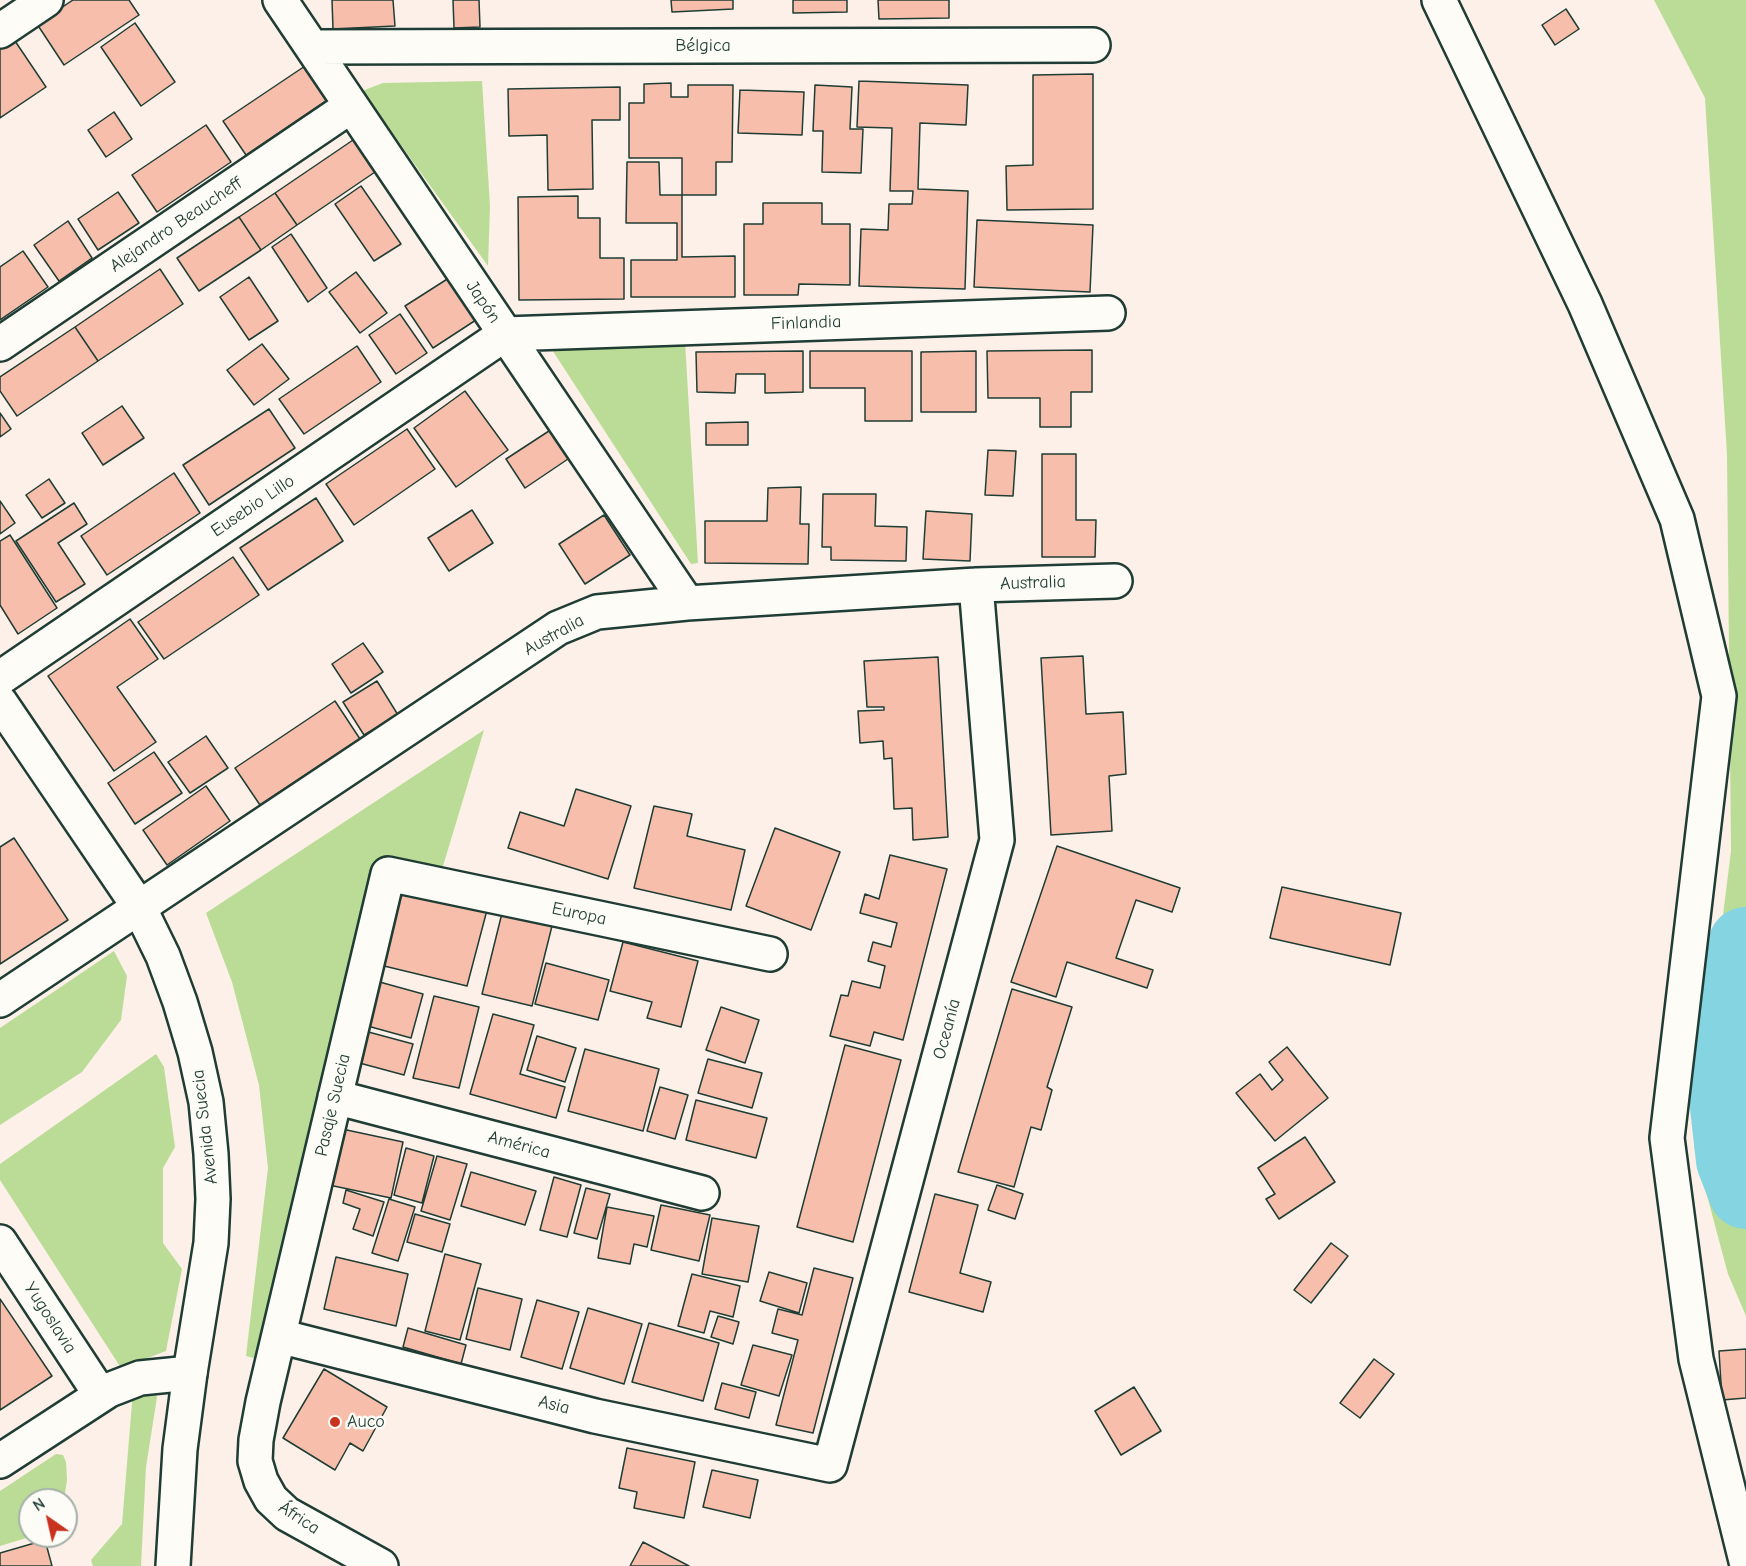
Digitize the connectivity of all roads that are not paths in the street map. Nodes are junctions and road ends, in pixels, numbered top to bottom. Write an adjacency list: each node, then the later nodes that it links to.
1 (46, 0): 4 (street)
2 (280, 0): 6 (street, Japón)
3 (1439, 0): 28 (street)
4 (0, 31)
5 (1093, 45): 6 (street, Bélgica)
6 (312, 47): 7 (street, Japón)
7 (351, 106): 9 (street, Japón); 10 (street, Alejandro Beaucheff)
8 (1108, 312): 9 (street, Finlandia)
9 (505, 334): 13 (street, Japón); 14 (street, Eusebio Lillo)
10 (0, 344)
11 (1115, 580): 12 (street, Australia)
12 (975, 585): 13 (street, Australia); 27 (street, Oceanía)
13 (687, 603): 17 (street, Australia)
14 (0, 678)
15 (0, 702): 17 (street, Avenida Suecia)
16 (388, 874): 18 (street, Europa); 20 (street, Pasaje Suecia)
17 (139, 908): 19 (street, Australia); 24 (street, Avenida Suecia)
18 (770, 954)
19 (0, 1000)
20 (335, 1097): 21 (street, América); 23 (street, Pasaje Suecia)
21 (702, 1193)
22 (0, 1242): 25 (street, Yugoslavia)
23 (279, 1336): 27 (street, Asia); 30 (street, África)
24 (190, 1373): 25 (street); 29 (street, Avenida Suecia)
25 (100, 1394): 26 (street)
26 (0, 1461)
27 (830, 1465)
28 (1746, 1561)
29 (173, 1566)
30 (381, 1566)

